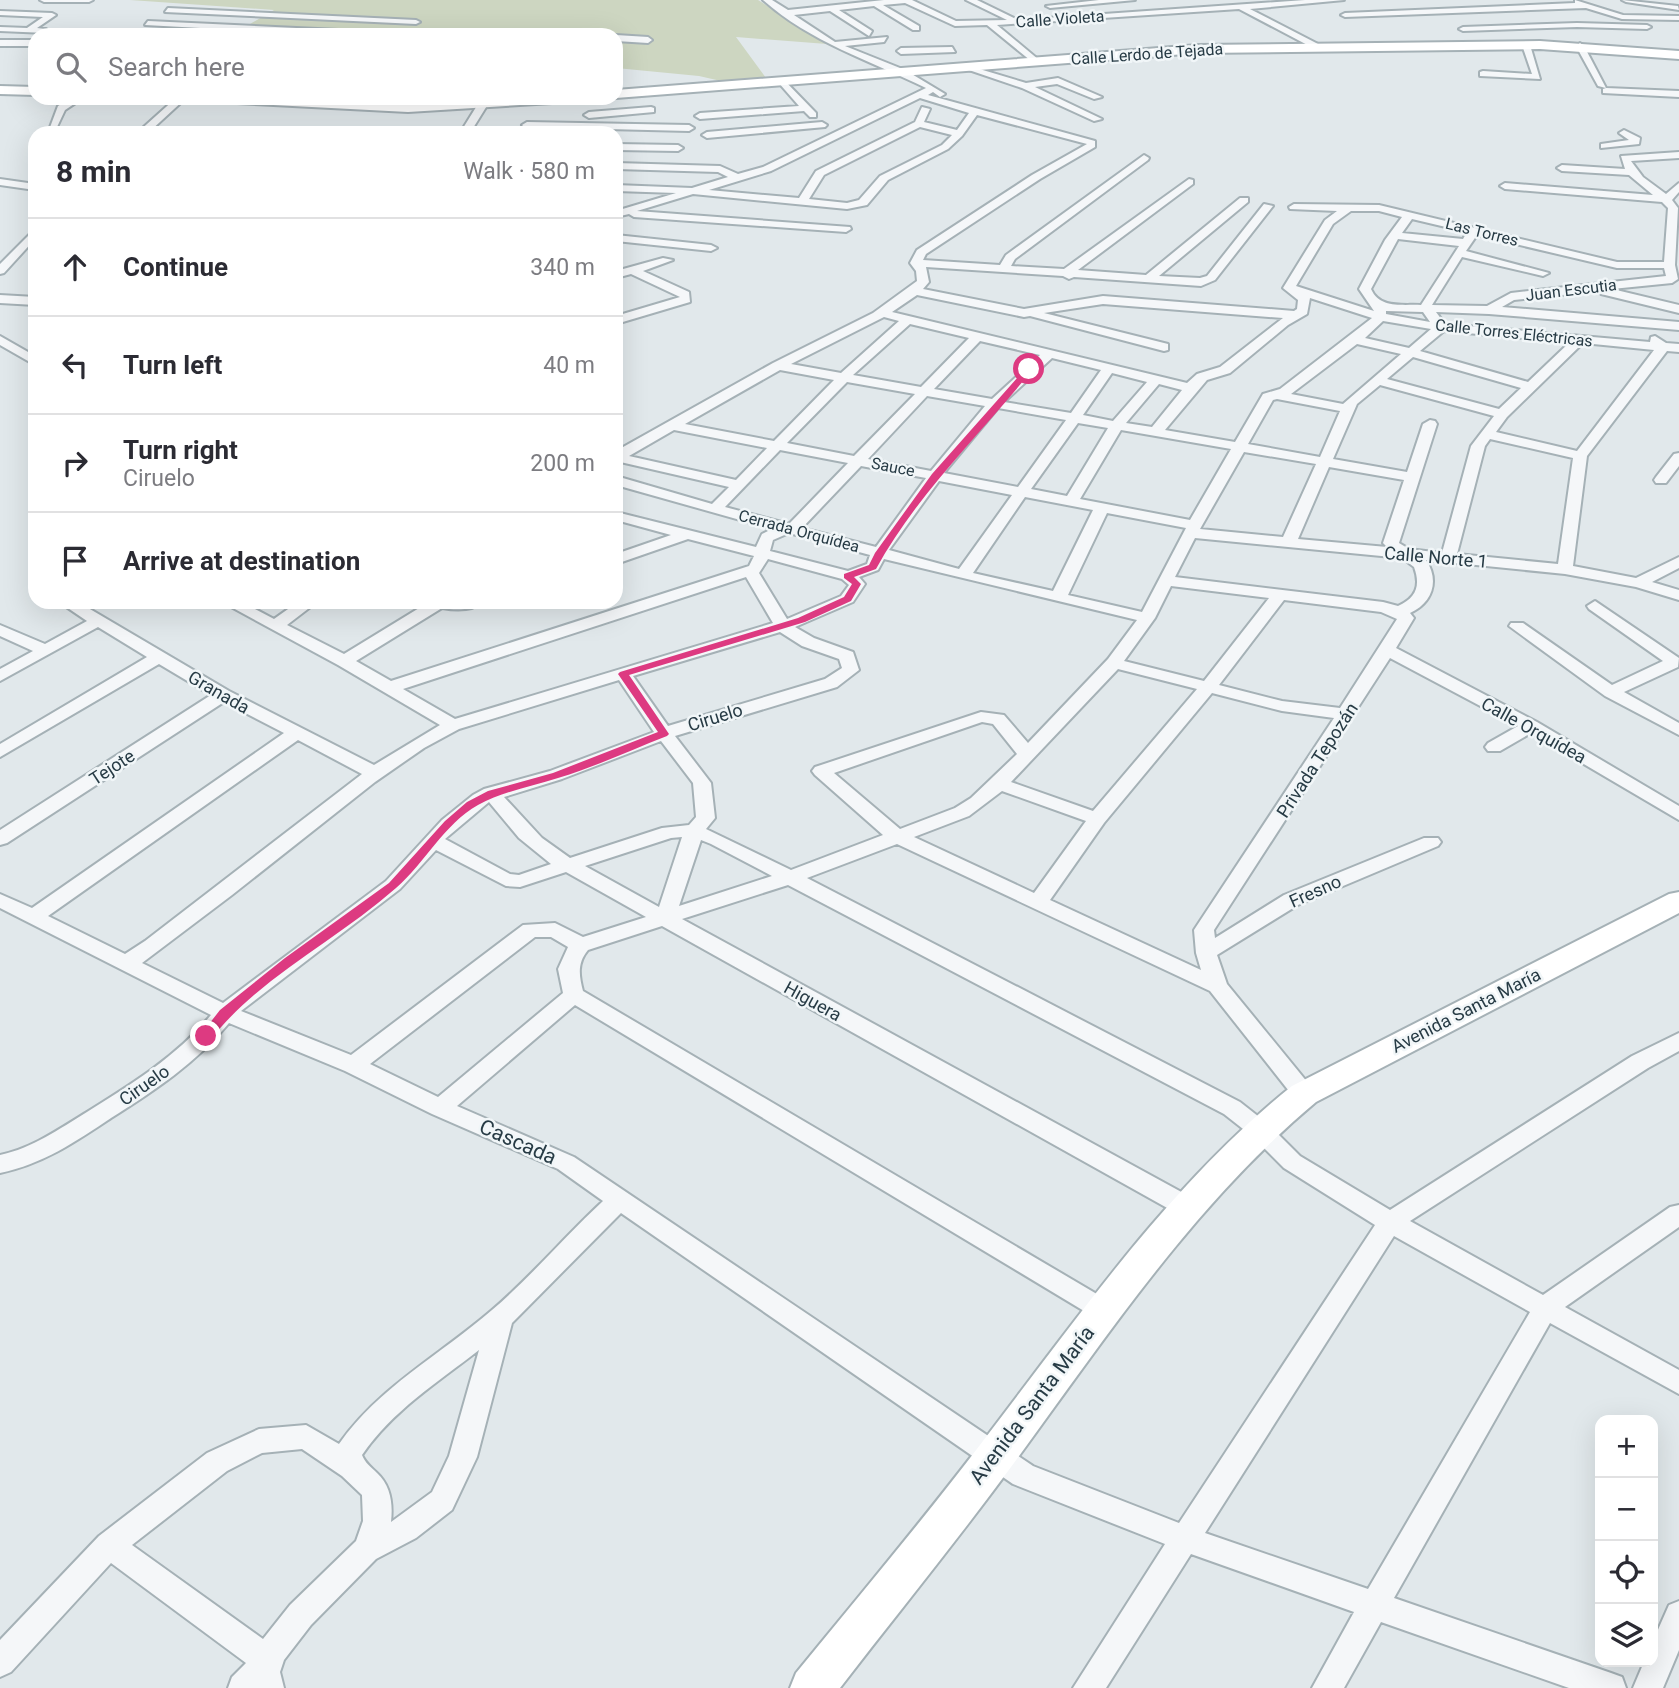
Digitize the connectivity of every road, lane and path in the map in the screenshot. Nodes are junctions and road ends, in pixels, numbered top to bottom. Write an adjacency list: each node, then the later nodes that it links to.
1 (44, 0): 12 (street)
2 (767, 0): 23 (street)
3 (906, 0): 14 (street); 32 (street, Calle Violeta)
4 (970, 0): 30 (street)
5 (1038, 0): 16 (street)
6 (1131, 0): 16 (street)
7 (1176, 0): 21 (street)
8 (1232, 0): 17 (street)
9 (1340, 0): 13 (street, Calle Violeta)
10 (1572, 0): 15 (street)
11 (1626, 0): 19 (street)
12 (89, 1)
13 (1315, 1): 17 (street, Calle Violeta)
14 (876, 4): 18 (street); 36 (street)
15 (1589, 5): 25 (street); 26 (street)
16 (1050, 6): 28 (street)
17 (1241, 7): 21 (street, Calle Violeta); 49 (street)
18 (831, 8): 23 (street); 40 (street)
19 (1679, 9)
20 (169, 10): 24 (street)
21 (1199, 10): 28 (street, Calle Violeta)
22 (0, 13): 34 (street)
23 (786, 13): 47 (street)
24 (268, 14): 29 (street); 35 (street)
25 (1345, 15)
26 (1637, 18): 27 (street); 33 (street)
27 (1679, 18)
28 (1071, 19): 30 (street, Calle Violeta)
29 (416, 22)
30 (1018, 22): 32 (street, Calle Violeta)
31 (148, 23): 35 (street)
32 (989, 23): 54 (street)
33 (1511, 27): 39 (street); 48 (street)
34 (32, 28)
35 (244, 28)
36 (916, 28)
37 (0, 29): 38 (street)
38 (28, 29)
39 (1463, 29)
40 (869, 33)
41 (935, 37): 51 (street)
42 (623, 38): 44 (street)
43 (884, 39): 47 (street)
44 (648, 40)
45 (0, 43): 46 (street)
46 (28, 43)
47 (834, 44): 56 (street)
48 (1533, 45): 49 (main road, Calle Lerdo de Tejada); 50 (main road, Calle Lerdo de Tejada); 57 (street)
49 (1315, 46): 54 (main road, Calle Lerdo de Tejada)
50 (1580, 46): 53 (main road, Calle Lerdo de Tejada); 64 (street)
51 (952, 50): 52 (street); 55 (street)
52 (901, 51)
53 (1679, 55)
54 (1036, 62): 55 (main road, Calle Lerdo de Tejada)
55 (972, 67): 56 (main road, Calle Lerdo de Tejada); 59 (street)
56 (902, 72): 58 (main road, Calle Lerdo de Tejada); 60 (street)
57 (1483, 74)
58 (783, 82): 63 (main road, Calle Lerdo de Tejada); 73 (street)
59 (1025, 86): 66 (street); 80 (street)
60 (935, 88): 65 (street); 67 (street)
61 (0, 90): 62 (main road)
62 (28, 91)
63 (623, 93)
64 (1679, 94)
65 (919, 96): 67 (street); 78 (street)
66 (1097, 97)
67 (940, 101): 74 (street); 77 (street)
68 (66, 105): 84 (street)
69 (173, 105): 85 (street)
70 (351, 105): 71 (main road)
71 (440, 105)
72 (480, 105): 86 (street)
73 (806, 108): 79 (street); 83 (street)
74 (925, 109): 78 (street); 81 (street)
75 (652, 110): 76 (street)
76 (592, 111): 88 (street)
77 (975, 111): 92 (street); 128 (street)
78 (876, 115): 94 (street)
79 (700, 116)
80 (1097, 119)
81 (919, 124): 92 (street); 112 (street)
82 (527, 125): 87 (street)
83 (822, 125): 93 (street); 94 (street)
84 (53, 126)
85 (150, 126)
86 (469, 126)
87 (537, 126)
88 (581, 126)
89 (689, 128): 90 (street)
90 (623, 129)
91 (1623, 133): 99 (street)
92 (959, 134): 112 (street)
93 (707, 135)
94 (832, 136): 103 (street)
95 (623, 147): 96 (street)
96 (678, 148)
97 (1679, 155): 99 (street)
98 (1144, 158): 130 (street)
99 (1625, 158): 102 (street)
100 (623, 166): 103 (street)
101 (1562, 168): 102 (street)
102 (1629, 172): 113 (street)
103 (739, 178): 110 (street)
104 (0, 182): 106 (street)
105 (1189, 182): 134 (street)
106 (28, 186)
107 (1505, 186): 113 (street)
108 (1679, 186): 113 (street)
109 (623, 188): 110 (street)
110 (691, 193): 112 (street); 117 (street)
111 (1244, 200): 136 (street)
112 (802, 202)
113 (1672, 204): 129 (street, Juan Escutia)
114 (1268, 205): 136 (street)
115 (1294, 207): 116 (street, Las Torres)
116 (1349, 207): 119 (street, Las Torres); 138 (street)
117 (623, 212)
118 (623, 214): 120 (street)
119 (1409, 215): 121 (street, Las Torres); 122 (street)
120 (846, 229)
121 (1474, 230): 125 (street); 129 (street, Las Torres)
122 (1393, 237): 125 (street); 148 (street)
123 (623, 238): 126 (street)
124 (28, 240): 132 (street)
125 (1459, 246): 135 (street); 144 (street)
126 (711, 248)
127 (667, 260): 131 (street)
128 (916, 263): 130 (street); 140 (street)
129 (1669, 265): 137 (street, Juan Escutia)
130 (1005, 267): 134 (street)
131 (632, 270): 133 (street); 152 (street)
132 (0, 271)
133 (623, 273)
134 (1067, 273): 136 (street); 142 (street)
135 (1543, 273)
136 (1148, 279)
137 (1676, 280): 139 (street, Juan Escutia)
138 (1289, 288): 145 (street, Calle Torres Eléctricas); 150 (street)
139 (1590, 288): 146 (street); 147 (street, Juan Escutia)
140 (916, 291): 149 (street); 151 (street)
141 (0, 299): 143 (street)
142 (1103, 300): 150 (street, Calle Torres Eléctricas); 151 (street, Calle Torres Eléctricas)
143 (28, 301)
144 (1425, 307): 147 (street, Calle Torres Eléctricas); 148 (street, Calle Torres Eléctricas); 155 (street)
145 (1350, 308): 148 (street, Calle Torres Eléctricas); 150 (street, Calle Torres Eléctricas)
146 (1679, 309)
147 (1489, 310): 154 (street, Calle Torres Eléctricas); 156 (street)
148 (1380, 312): 155 (street, Calle Torres Eléctricas); 159 (street)
149 (881, 313): 153 (street); 170 (street)
150 (1300, 313): 176 (street)
151 (1032, 314): 162 (street)
152 (623, 318)
153 (908, 319): 157 (street); 172 (street)
154 (1678, 326): 163 (street)
155 (1441, 327): 156 (street, Calle Torres Eléctricas); 166 (street)
156 (1509, 334): 160 (street, Calle Torres Eléctricas)
157 (977, 337): 168 (street); 177 (street)
158 (0, 340): 165 (street)
159 (1355, 340): 166 (street); 178 (street)
160 (1579, 340): 163 (street, Calle Torres Eléctricas); 175 (street)
161 (28, 347): 165 (street)
162 (1164, 347)
163 (1663, 347): 164 (street, Calle Torres Eléctricas); 191 (street)
164 (1679, 348)
165 (17, 350): 167 (street); 169 (street)
166 (1411, 352): 173 (street); 175 (street)
167 (0, 355)
168 (1048, 355): 171 (street); 179 (street)
169 (28, 357)
170 (778, 366): 172 (street); 185 (street)
171 (1108, 370): 174 (street); 182 (street)
172 (844, 377): 177 (street); 188 (street)
173 (1377, 380): 180 (street); 181 (street)
174 (1155, 381): 176 (street); 183 (street)
175 (1530, 387): 181 (street)
176 (1190, 388): 186 (street)
177 (922, 390): 179 (street); 194 (street)
178 (1274, 394): 180 (street); 189 (street)
179 (996, 404): 182 (street); 196 (street)
180 (1348, 409): 195 (street)
181 (1502, 414): 187 (street)
182 (1074, 419): 183 (street); 201 (street)
183 (1117, 425): 186 (street); 202 (street)
184 (1430, 425): 197 (street)
185 (674, 426): 188 (street, Sauce); 190 (street)
186 (1155, 433): 189 (street)
187 (1487, 434): 191 (street); 214 (street)
188 (780, 445): 194 (street, Sauce); 200 (street)
189 (1239, 449): 195 (street); 207 (street)
190 (623, 453)
191 (1580, 456): 216 (street)
192 (1679, 457): 198 (street)
193 (623, 459): 200 (street)
194 (857, 460): 196 (street, Sauce); 206 (street)
195 (1324, 463): 197 (street); 209 (street)
196 (935, 475): 201 (street, Sauce); 210 (street)
197 (1412, 477): 211 (street)
198 (1661, 480)
199 (623, 482): 204 (street, Cerrada Orquídea)
200 (740, 485): 204 (street)
201 (1021, 491): 202 (street, Sauce); 218 (street)
202 (1071, 501): 203 (street, Sauce)
203 (1102, 507): 207 (street, Sauce); 224 (street)
204 (715, 509): 206 (street, Cerrada Orquídea)
205 (623, 518): 208 (street)
206 (793, 528): 210 (street, Cerrada Orquídea); 212 (street)
207 (1192, 529): 209 (street, Calle Norte 1); 220 (street)
208 (685, 535): 212 (street); 213 (street)
209 (1288, 544): 211 (street, Calle Norte 1)
210 (879, 553): 218 (street, Cerrada Orquídea); 219 (street)
211 (1404, 554): 214 (street, Calle Norte 1); 230 (street)
212 (761, 555): 217 (street); 219 (street)
213 (623, 557)
214 (1448, 558): 216 (street, Calle Norte 1)
215 (1679, 562): 221 (street)
216 (1565, 569): 221 (street, Calle Norte 1)
217 (750, 571): 234 (street); 245 (street)
218 (963, 575): 224 (street, Cerrada Orquídea)
219 (848, 576): 234 (street)
220 (1168, 581): 222 (street); 231 (street)
221 (1638, 583): 223 (street, Calle Norte 1)
222 (1280, 594): 230 (street); 244 (street)
223 (1679, 595)
224 (1059, 596): 231 (street, Cerrada Orquídea)
225 (1595, 606): 246 (street)
226 (77, 609): 232 (street, Granada)
227 (244, 609): 233 (street)
228 (299, 609): 233 (street)
229 (427, 609): 240 (street)
230 (1400, 612): 238 (street, Privada Tepozán)
231 (1147, 618): 241 (street)
232 (96, 622): 237 (street); 239 (street, Granada)
233 (276, 625): 240 (street)
234 (782, 626): 242 (street); 253 (street, Ciruelo)
235 (1517, 626): 246 (street)
236 (0, 630): 237 (street)
237 (45, 650): 243 (street)
238 (1387, 650): 248 (street, Privada Tepozán); 250 (street, Calle Orquídea)
239 (158, 657): 247 (street, Granada); 255 (street)
240 (344, 661): 245 (street)
241 (1114, 663): 244 (street); 256 (street)
242 (623, 674): 249 (street); 253 (street)
243 (0, 676)
244 (1209, 686): 248 (street); 261 (street)
245 (391, 687): 249 (street)
246 (1611, 692): 251 (street)
247 (223, 695): 252 (street, Granada); 264 (street, Tejote)
248 (1348, 714): 275 (street, Privada Tepozán)
249 (453, 725): 257 (street)
250 (1531, 726): 254 (street); 260 (street, Calle Orquídea)
251 (1679, 730)
252 (295, 734): 257 (street, Granada); 272 (street)
253 (664, 734): 259 (street, Ciruelo); 262 (street)
254 (1494, 747)
255 (0, 752)
256 (1027, 754): 258 (street); 263 (street)
257 (375, 774): 276 (street)
258 (999, 784): 261 (street); 263 (street)
259 (491, 793): 265 (street, Ciruelo); 267 (street, Higuera)
260 (1679, 814)
261 (1097, 819): 271 (street)
262 (694, 831): 267 (street); 268 (street); 273 (street)
263 (896, 836): 268 (street); 271 (street)
264 (0, 839)
265 (434, 841): 267 (street); 279 (street, Ciruelo)
266 (1430, 842): 275 (street, Fresno)
267 (568, 865): 273 (street, Higuera)
268 (791, 877): 273 (street); 284 (street)
269 (0, 900): 272 (street, Cascada)
270 (1679, 901): 282 (main road, Avenida Santa María)
271 (1037, 903): 277 (street)
272 (33, 917): 276 (street, Cascada)
273 (665, 919): 274 (street); 287 (street, Higuera)
274 (581, 945): 278 (street); 281 (street)
275 (1206, 953): 277 (street, Privada Tepozán)
276 (127, 964): 279 (street, Cascada)
277 (1217, 986): 282 (street, Privada Tepozán)
278 (574, 995): 283 (street); 291 (street)
279 (225, 1013): 281 (street, Cascada); 285 (street, Ciruelo)
280 (1679, 1041): 289 (street)
281 (353, 1065): 283 (street, Cascada)
282 (1304, 1094): 284 (main road, Avenida Santa María)
283 (440, 1108): 286 (street, Cascada)
284 (1260, 1130): 287 (main road, Avenida Santa María); 289 (street)
285 (0, 1164)
286 (621, 1198): 292 (street); 294 (street, Cascada)
287 (1187, 1207): 291 (main road, Avenida Santa María)
288 (1679, 1214): 290 (street)
289 (1390, 1222): 290 (street); 296 (street)
290 (1546, 1307): 293 (street); 299 (street)
291 (1103, 1310): 294 (main road, Avenida Santa María)
292 (501, 1318): 295 (street); 298 (street)
293 (1679, 1383)
294 (996, 1456): 296 (street, Cascada); 303 (main road, Avenida Santa María)
295 (352, 1467): 297 (street); 298 (street)
296 (1185, 1539): 299 (street, Cascada); 305 (street)
297 (109, 1545): 301 (street); 302 (street)
298 (366, 1550): 302 (street)
299 (1375, 1605): 306 (street); 307 (street, Cascada)
300 (1679, 1615): 308 (street)
301 (0, 1662)
302 (269, 1674): 304 (street)
303 (829, 1683)
304 (243, 1688)
305 (1088, 1688)
306 (1327, 1688)
307 (1611, 1688)
308 (1648, 1688)

